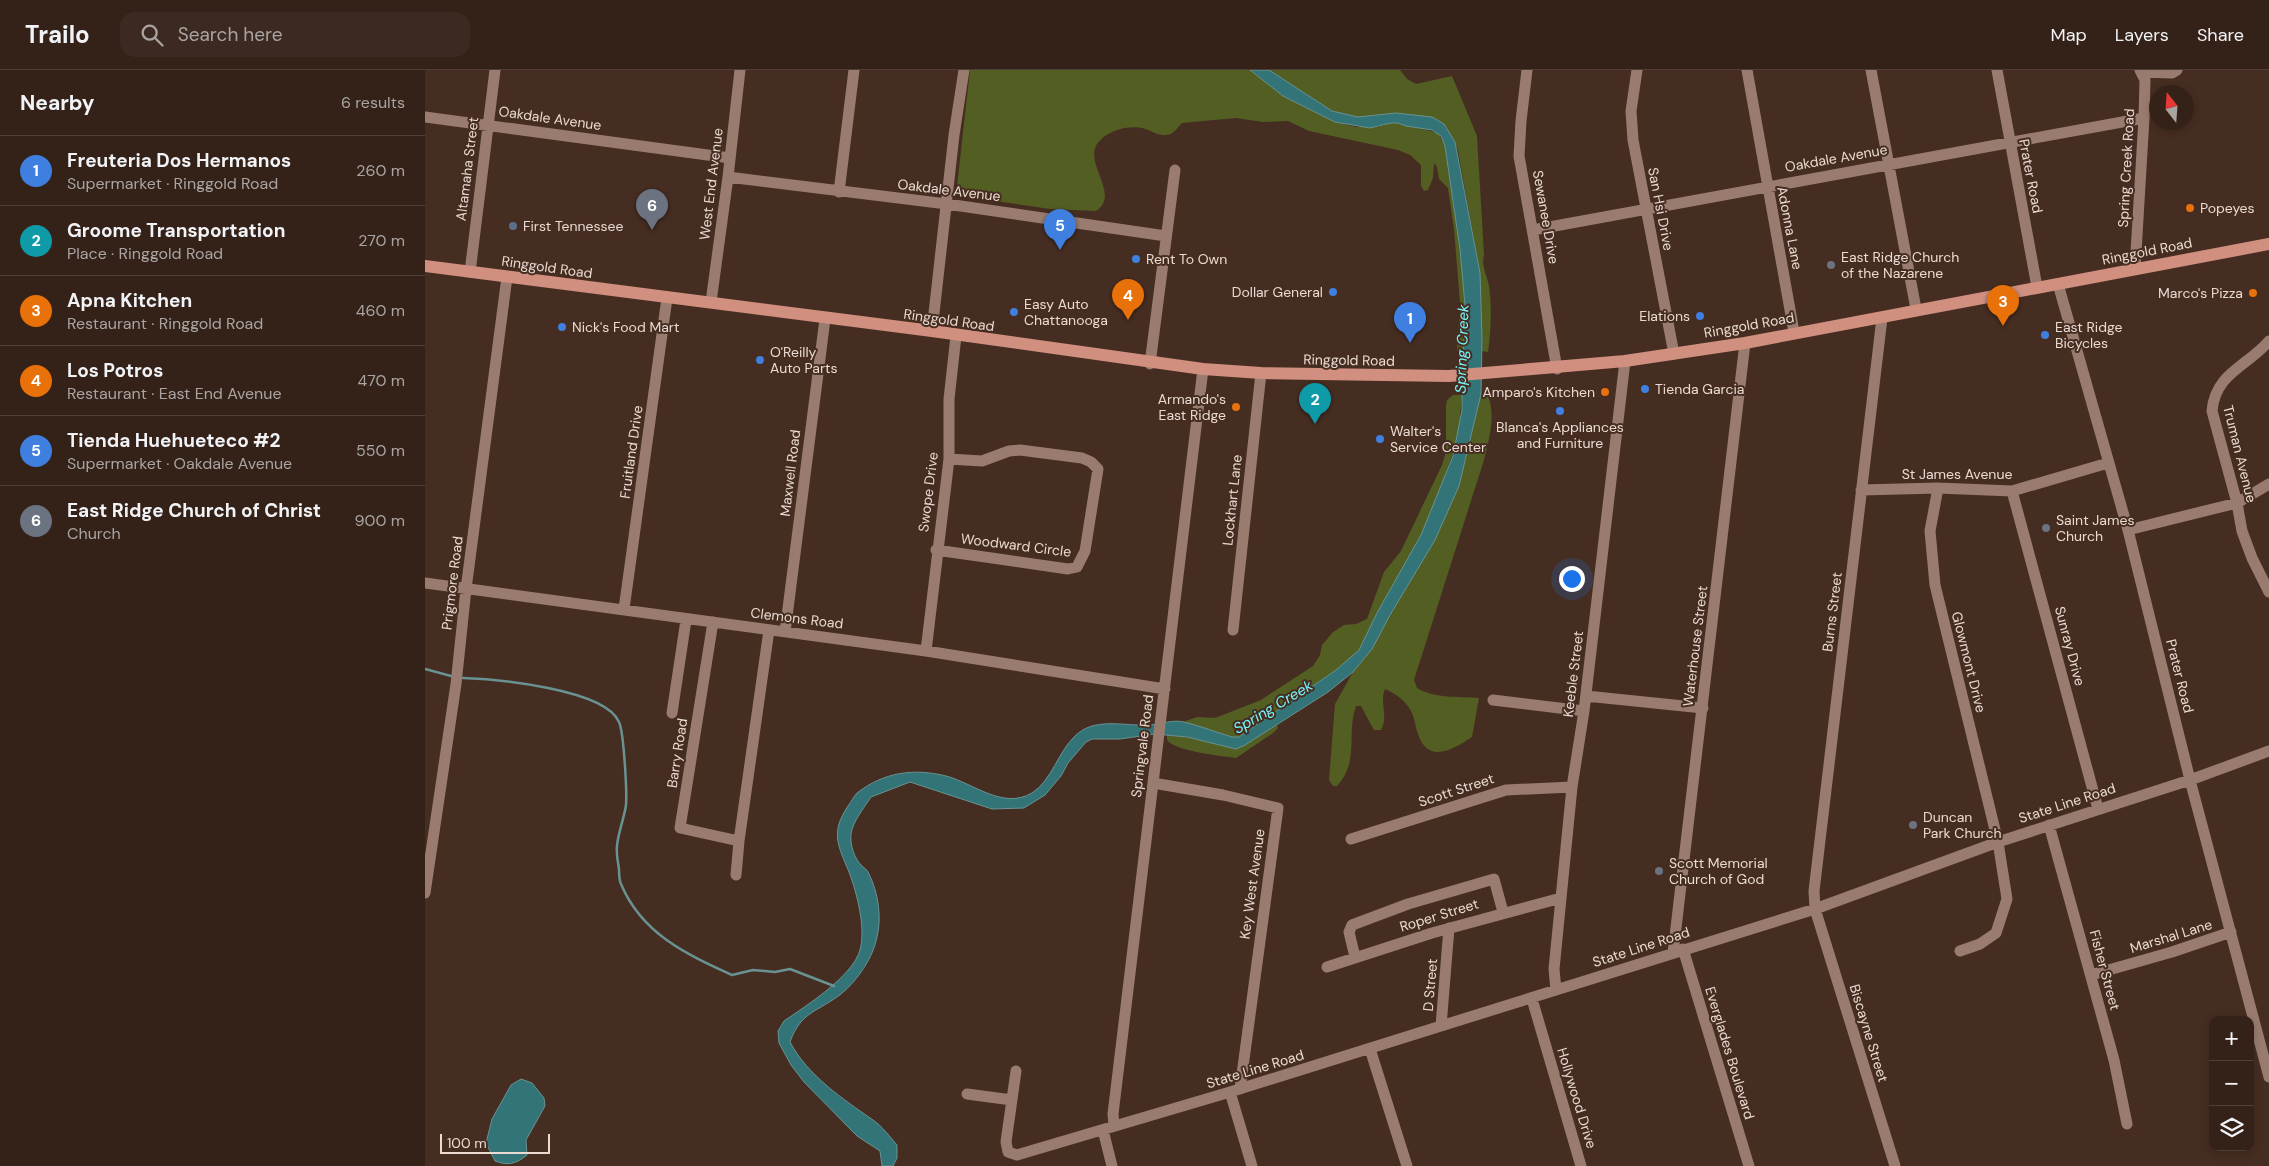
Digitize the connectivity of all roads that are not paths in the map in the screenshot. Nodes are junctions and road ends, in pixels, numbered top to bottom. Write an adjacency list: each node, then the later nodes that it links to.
1 (495, 70): 14 (street, Altamaha Street)
2 (739, 70): 16 (street, West End Avenue)
3 (853, 70): 21 (street)
4 (964, 70): 22 (street)
5 (1527, 70): 24 (street, Sewanee Drive)
6 (1637, 70): 23 (street, San Hsi Drive)
7 (1747, 70): 20 (street, Adonna Lane)
8 (1871, 70): 17 (street)
9 (1997, 70): 15 (street, Prater Road)
10 (2177, 70): 11 (street)
11 (2141, 71): 13 (street, Spring Creek Road)
12 (425, 117): 14 (street, Oakdale Avenue)
13 (2144, 118): 15 (street, Oakdale Avenue); 28 (street, Spring Creek Road)
14 (488, 125): 16 (street, Oakdale Avenue); 29 (street, Altamaha Street)
15 (2009, 141): 17 (street, Oakdale Avenue); 32 (street, Prater Road)
16 (730, 158): 19 (street, West End Avenue)
17 (1889, 164): 20 (street, Oakdale Avenue); 35 (street)
18 (1175, 170): 25 (street)
19 (728, 177): 21 (street, Oakdale Avenue); 34 (street, West End Avenue)
20 (1767, 186): 23 (street, Oakdale Avenue); 39 (street, Adonna Lane)
21 (839, 192): 22 (street, Oakdale Avenue)
22 (947, 204): 25 (street, Oakdale Avenue); 38 (street)
23 (1645, 208): 24 (street, Oakdale Avenue); 43 (street, San Hsi Drive)
24 (1533, 230): 46 (street, Sewanee Drive)
25 (1166, 236): 45 (street)
26 (2269, 244): 28 (main road, Ringgold Road)
27 (425, 266): 29 (main road, Ringgold Road)
28 (2135, 269): 31 (main road, Ringgold Road)
29 (469, 272): 30 (main road, Ringgold Road)
30 (507, 277): 33 (main road, Ringgold Road); 59 (street, Prigmore Road)
31 (2058, 284): 32 (main road, Ringgold Road); 50 (street, Prater Road)
32 (2037, 286): 35 (main road, Ringgold Road)
33 (667, 298): 34 (main road, Ringgold Road); 61 (street, Fruitland Drive)
34 (711, 302): 37 (main road, Ringgold Road)
35 (1916, 310): 36 (main road, Ringgold Road)
36 (1882, 318): 39 (main road, Ringgold Road); 53 (street, Burns Street)
37 (825, 319): 38 (main road, Ringgold Road); 66 (street, Maxwell Road)
38 (931, 331): 40 (main road, Ringgold Road)
39 (1794, 332): 42 (main road, Ringgold Road)
40 (956, 336): 45 (main road, Ringgold Road); 49 (street, Swope Drive)
41 (2269, 341): 55 (street, Truman Avenue)
42 (1745, 343): 43 (main road, Ringgold Road); 71 (street, Waterhouse Street)
43 (1674, 354): 44 (main road, Ringgold Road)
44 (1625, 361): 46 (main road, Ringgold Road); 69 (street, Keeble Street)
45 (1150, 364): 47 (main road, Ringgold Road)
46 (1557, 368): 48 (main road, Ringgold Road)
47 (1203, 370): 48 (main road, Ringgold Road); 68 (street, Springvale Road)
48 (1261, 373): 65 (street, Lockhart Lane)
49 (949, 459): 57 (street, Swope Drive); 57 (street, Woodward Circle)
50 (2108, 463): 54 (street, St James Avenue); 56 (street, Prater Road)
51 (2269, 484): 55 (street)
52 (1938, 488): 53 (street, St James Avenue); 54 (street, St James Avenue); 82 (street, Glowmont Drive)
53 (1861, 490): 86 (street, Burns Street)
54 (2013, 491): 78 (street, Sunray Drive)
55 (2237, 503): 56 (street); 60 (street, Truman Avenue)
56 (2128, 530): 75 (street, Prater Road)
57 (936, 550): 67 (street, Swope Drive)
58 (425, 583): 59 (street, Clemons Road)
59 (466, 589): 61 (street, Clemons Road); 84 (street, Prigmore Road)
60 (2269, 592)
61 (625, 609): 62 (street, Clemons Road)
62 (686, 620): 63 (street, Clemons Road); 73 (street)
63 (713, 622): 64 (street, Clemons Road); 81 (street, Barry Road)
64 (769, 630): 66 (street, Clemons Road); 81 (street)
65 (1233, 630)
66 (785, 632): 67 (street, Clemons Road)
67 (926, 651): 68 (street, Clemons Road)
68 (1165, 689): 76 (street, Springvale Road)
69 (1586, 696): 71 (street); 72 (street, Keeble Street)
70 (1493, 700): 72 (street)
71 (1703, 708): 92 (street, Waterhouse Street)
72 (1584, 711): 77 (street, Keeble Street)
73 (672, 713)
74 (2269, 751): 75 (street, State Line Road)
75 (2190, 780): 78 (street, State Line Road); 89 (street, Prater Road)
76 (1153, 783): 103 (street, Key West Avenue); 107 (street, Springvale Road)
77 (1572, 786): 80 (street, Scott Street); 85 (street, Keeble Street)
78 (2098, 809): 79 (street, State Line Road)
79 (2049, 825): 82 (street, State Line Road); 96 (street, Fisher Street)
80 (1351, 839)
81 (739, 841): 83 (street)
82 (1998, 842): 86 (street, State Line Road); 93 (street, Glowmont Drive)
83 (736, 875)
84 (425, 893)
85 (1561, 898): 87 (street, Roper Street); 97 (street, Keeble Street)
86 (1815, 909): 92 (street, State Line Road); 114 (street, Biscayne Street)
87 (1503, 912): 88 (street, Roper Street); 94 (street)
88 (1449, 928): 90 (street, Roper Street); 91 (street, D Street)
89 (2231, 932): 96 (street, Marshal Lane); 102 (street, Prater Road)
90 (1431, 933): 91 (street, D Street); 94 (street, Roper Street)
91 (1448, 947): 99 (street, D Street)
92 (1678, 951): 97 (street, State Line Road); 113 (street, Everglades Boulevard)
93 (1960, 951)
94 (1355, 958): 95 (street, Roper Street)
95 (1327, 967)
96 (2091, 975): 106 (street, Fisher Street)
97 (1556, 990): 98 (street, State Line Road)
98 (1531, 999): 99 (street, State Line Road); 112 (street, Hollywood Drive)
99 (1441, 1026): 100 (street, State Line Road)
100 (1370, 1049): 103 (street, State Line Road); 111 (street)
101 (1016, 1071): 105 (street)
102 (2269, 1077)
103 (1235, 1091): 107 (street, State Line Road); 110 (street, Key West Avenue)
104 (967, 1094): 105 (street)
105 (1012, 1100): 108 (street, State Line Road)
106 (2127, 1124)
107 (1115, 1126): 108 (street, State Line Road)
108 (1103, 1130): 109 (street)
109 (1111, 1165)
110 (1252, 1166)
111 (1407, 1166)
112 (1581, 1166)
113 (1749, 1166)
114 (1895, 1166)

